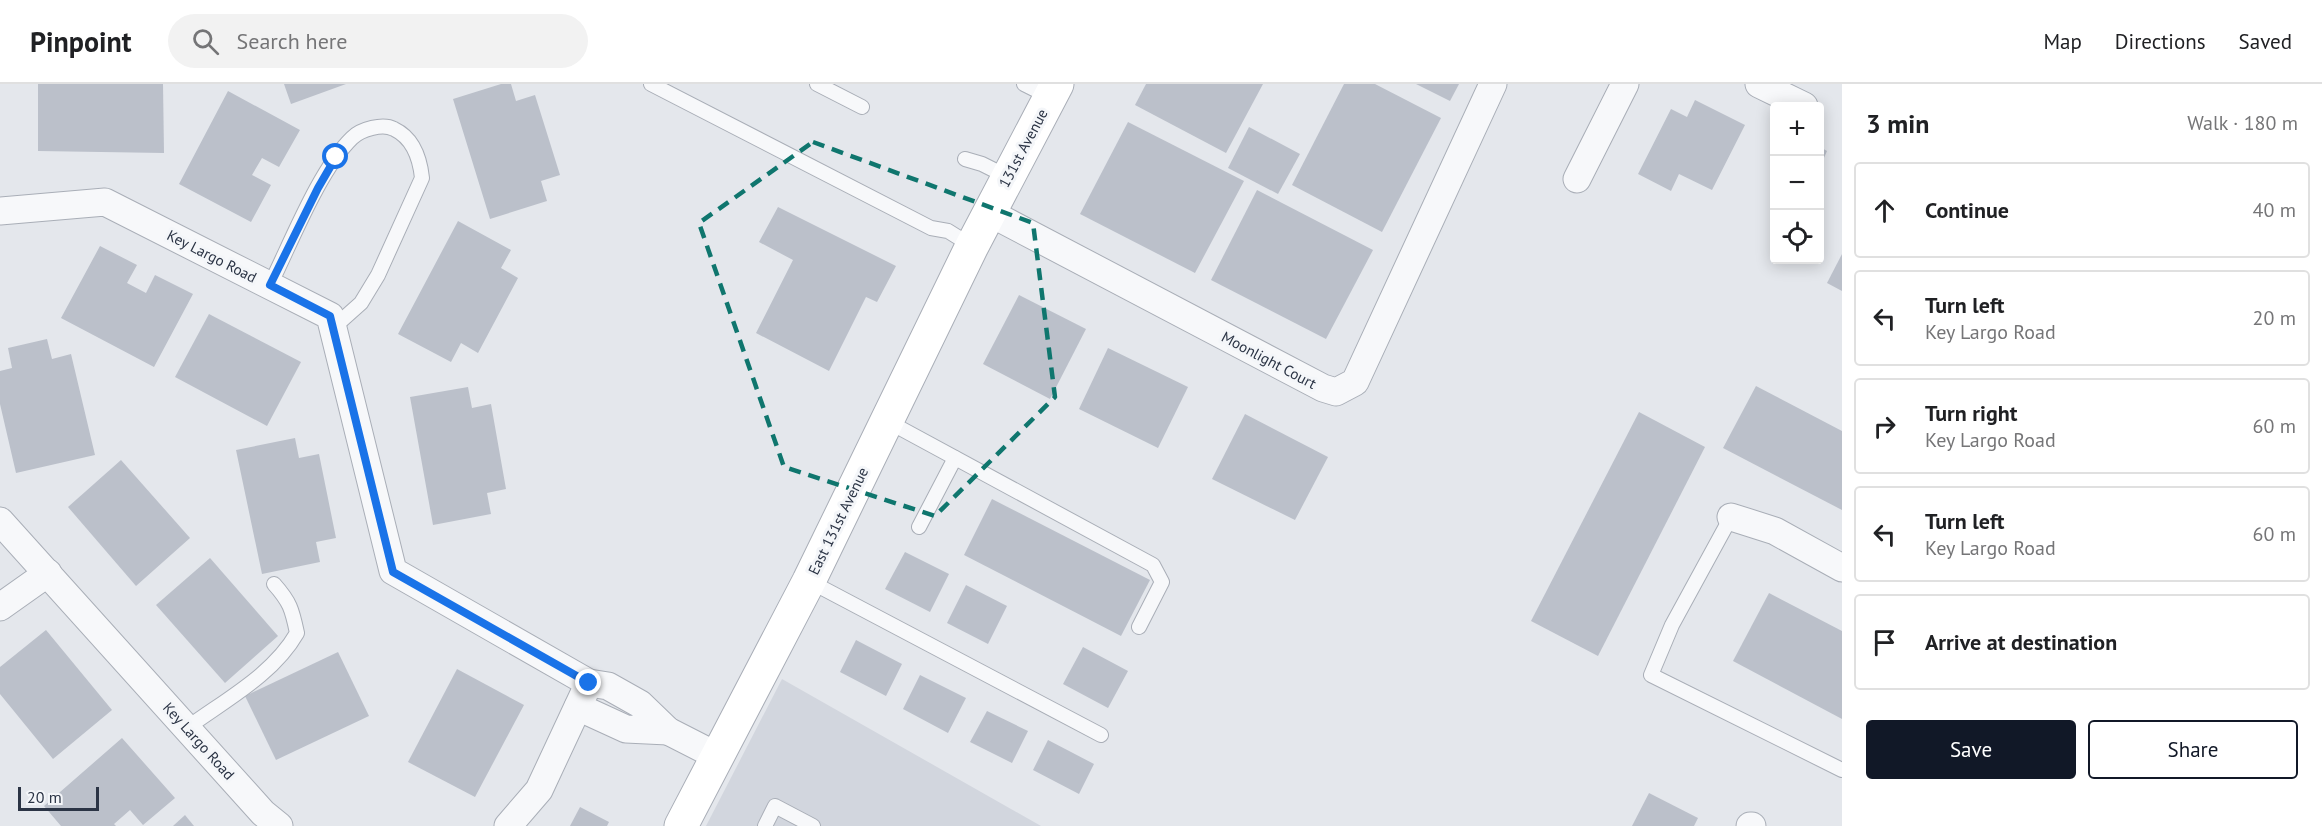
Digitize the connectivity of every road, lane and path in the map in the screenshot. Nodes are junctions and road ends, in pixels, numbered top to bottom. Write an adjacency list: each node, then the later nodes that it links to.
1 (651, 84): 14 (lane)
2 (818, 84): 8 (lane)
3 (1493, 84): 13 (street, Moonlight Court)
4 (1625, 84): 11 (street)
5 (1759, 84): 7 (street)
6 (1044, 88): 10 (street, 131st Avenue)
7 (1794, 102)
8 (862, 107)
9 (965, 159): 10 (lane)
10 (1008, 177): 13 (street, 131st Avenue)
11 (1577, 179)
12 (0, 211): 15 (street, Key Largo Road)
13 (990, 213): 14 (street, East 131st Avenue)
14 (972, 246): 17 (street, East 131st Avenue)
15 (270, 285): 16 (street, Key Largo Road); 16 (lane)
16 (333, 328): 28 (street, Key Largo Road)
17 (887, 421): 18 (lane); 24 (street, East 131st Avenue)
18 (955, 458): 21 (lane); 27 (lane)
19 (1731, 517): 22 (street); 32 (lane)
20 (0, 521): 23 (street, Key Largo Road)
21 (919, 527)
22 (1842, 568)
23 (48, 573): 26 (street); 29 (street, Key Largo Road)
24 (809, 581): 30 (lane); 31 (street, East 131st Avenue)
25 (274, 584): 29 (lane)
26 (0, 607)
27 (1138, 627)
28 (583, 695): 31 (street, Key Largo Road); 34 (street)
29 (186, 728): 33 (street, Key Largo Road)
30 (1101, 735)
31 (717, 756): 35 (street, East 131st Avenue)
32 (1842, 770)
33 (279, 826)
34 (508, 826)
35 (681, 826)
36 (765, 826): 37 (lane)
37 (813, 826)

